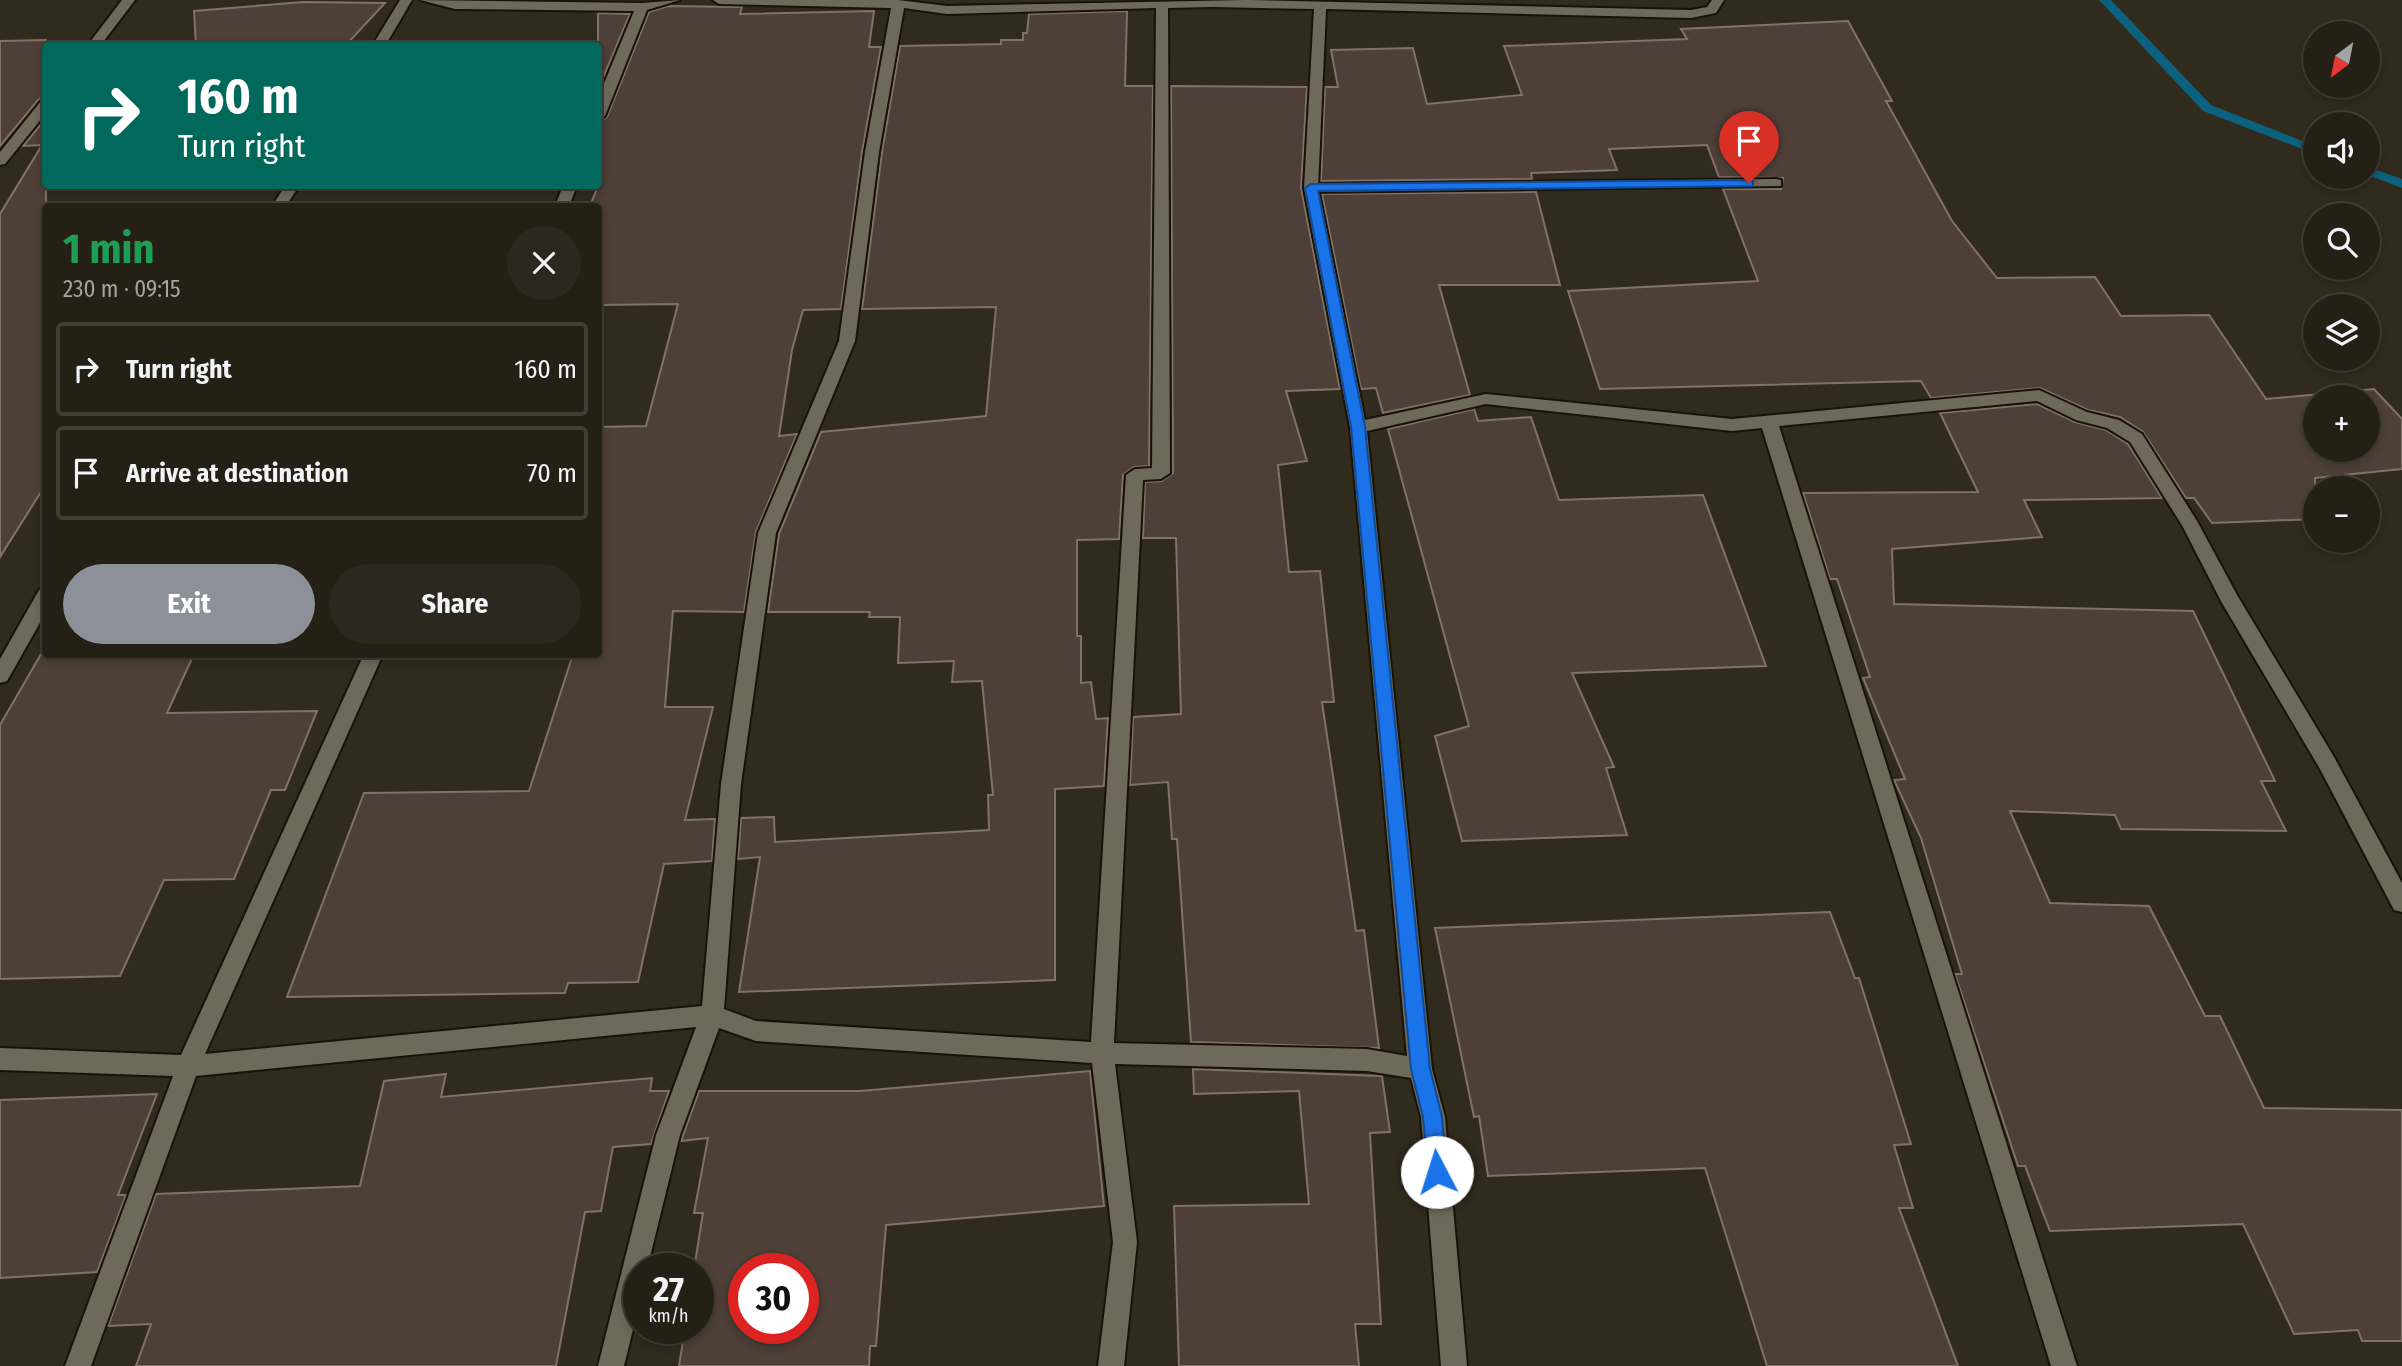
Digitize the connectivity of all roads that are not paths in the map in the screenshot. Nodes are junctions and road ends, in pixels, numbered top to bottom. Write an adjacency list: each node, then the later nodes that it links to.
1 (129, 0): 15 (street)
2 (406, 0): 16 (street)
3 (426, 0): 8 (street)
4 (674, 0): 13 (street)
5 (719, 0): 9 (street)
6 (1718, 0): 11 (street)
7 (1212, 1): 12 (street); 14 (street)
8 (456, 3): 13 (street)
9 (898, 4): 10 (street); 28 (street)
10 (946, 5): 12 (street)
11 (1463, 5): 14 (street)
12 (1162, 6): 29 (street)
13 (642, 7): 17 (street)
14 (1320, 8): 21 (street)
15 (96, 42)
16 (380, 42)
17 (602, 106)
18 (42, 109): 19 (street)
19 (0, 161)
20 (1776, 183): 21 (street)
21 (1311, 188): 23 (street)
22 (1769, 422): 23 (street); 27 (street); 37 (street)
23 (1358, 427): 32 (street)
24 (42, 602): 26 (street)
25 (372, 658): 31 (street)
26 (0, 676)
27 (2402, 902)
28 (712, 1015): 29 (street); 31 (street); 34 (street)
29 (1102, 1053): 32 (street); 35 (street)
30 (0, 1059): 31 (street)
31 (188, 1066): 33 (street)
32 (1420, 1069): 36 (street)
33 (78, 1366)
34 (611, 1366)
35 (1111, 1366)
36 (1454, 1366)
37 (2064, 1366)

